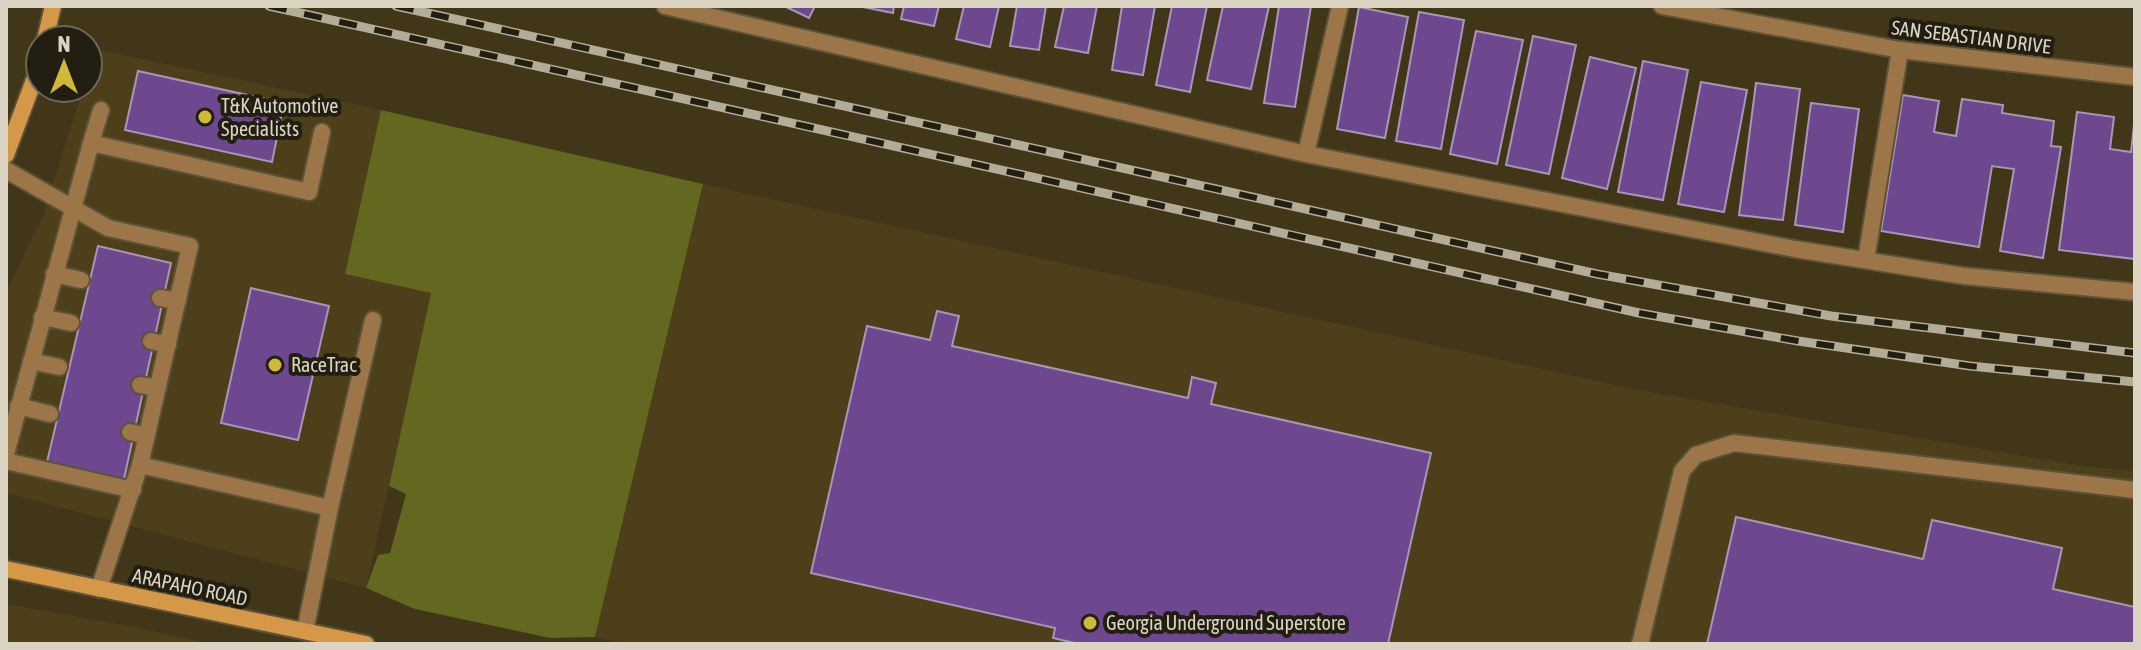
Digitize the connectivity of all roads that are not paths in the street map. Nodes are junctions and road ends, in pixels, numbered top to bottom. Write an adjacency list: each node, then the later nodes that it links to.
1 (665, 6): 10 (street)
2 (1340, 6): 10 (street)
3 (1662, 6): 4 (street, SAN SEBASTIAN DRIVE)
4 (1900, 50): 5 (street, SAN SEBASTIAN DRIVE); 14 (street)
5 (2135, 77)
6 (25, 104): 11 (main road)
7 (101, 110): 9 (street)
8 (322, 132): 9 (street)
9 (91, 143): 13 (street)
10 (1306, 154): 14 (street)
11 (6, 155)
12 (6, 170): 13 (street)
13 (72, 209): 15 (street); 19 (street)
14 (1866, 260): 17 (street)
15 (54, 274): 16 (street); 20 (street)
16 (81, 280)
17 (2135, 292)
18 (160, 298): 19 (street)
19 (178, 301): 26 (street)
20 (42, 317): 22 (street); 23 (street)
21 (373, 320): 36 (street)
22 (71, 323)
23 (31, 361): 24 (street); 27 (street)
24 (59, 367)
25 (140, 385): 26 (street)
26 (158, 388): 30 (street)
27 (18, 406): 28 (street); 31 (street)
28 (50, 414)
29 (130, 432): 30 (street)
30 (147, 436): 33 (street)
31 (6, 454)
32 (6, 461): 34 (street)
33 (140, 465): 34 (street); 36 (street)
34 (133, 490): 38 (street)
35 (2135, 490): 41 (street)
36 (330, 508): 39 (street)
37 (6, 569): 38 (main road, ARAPAHO ROAD)
38 (99, 589): 39 (main road, ARAPAHO ROAD)
39 (305, 631): 40 (main road, ARAPAHO ROAD)
40 (366, 644)
41 (1640, 644)

